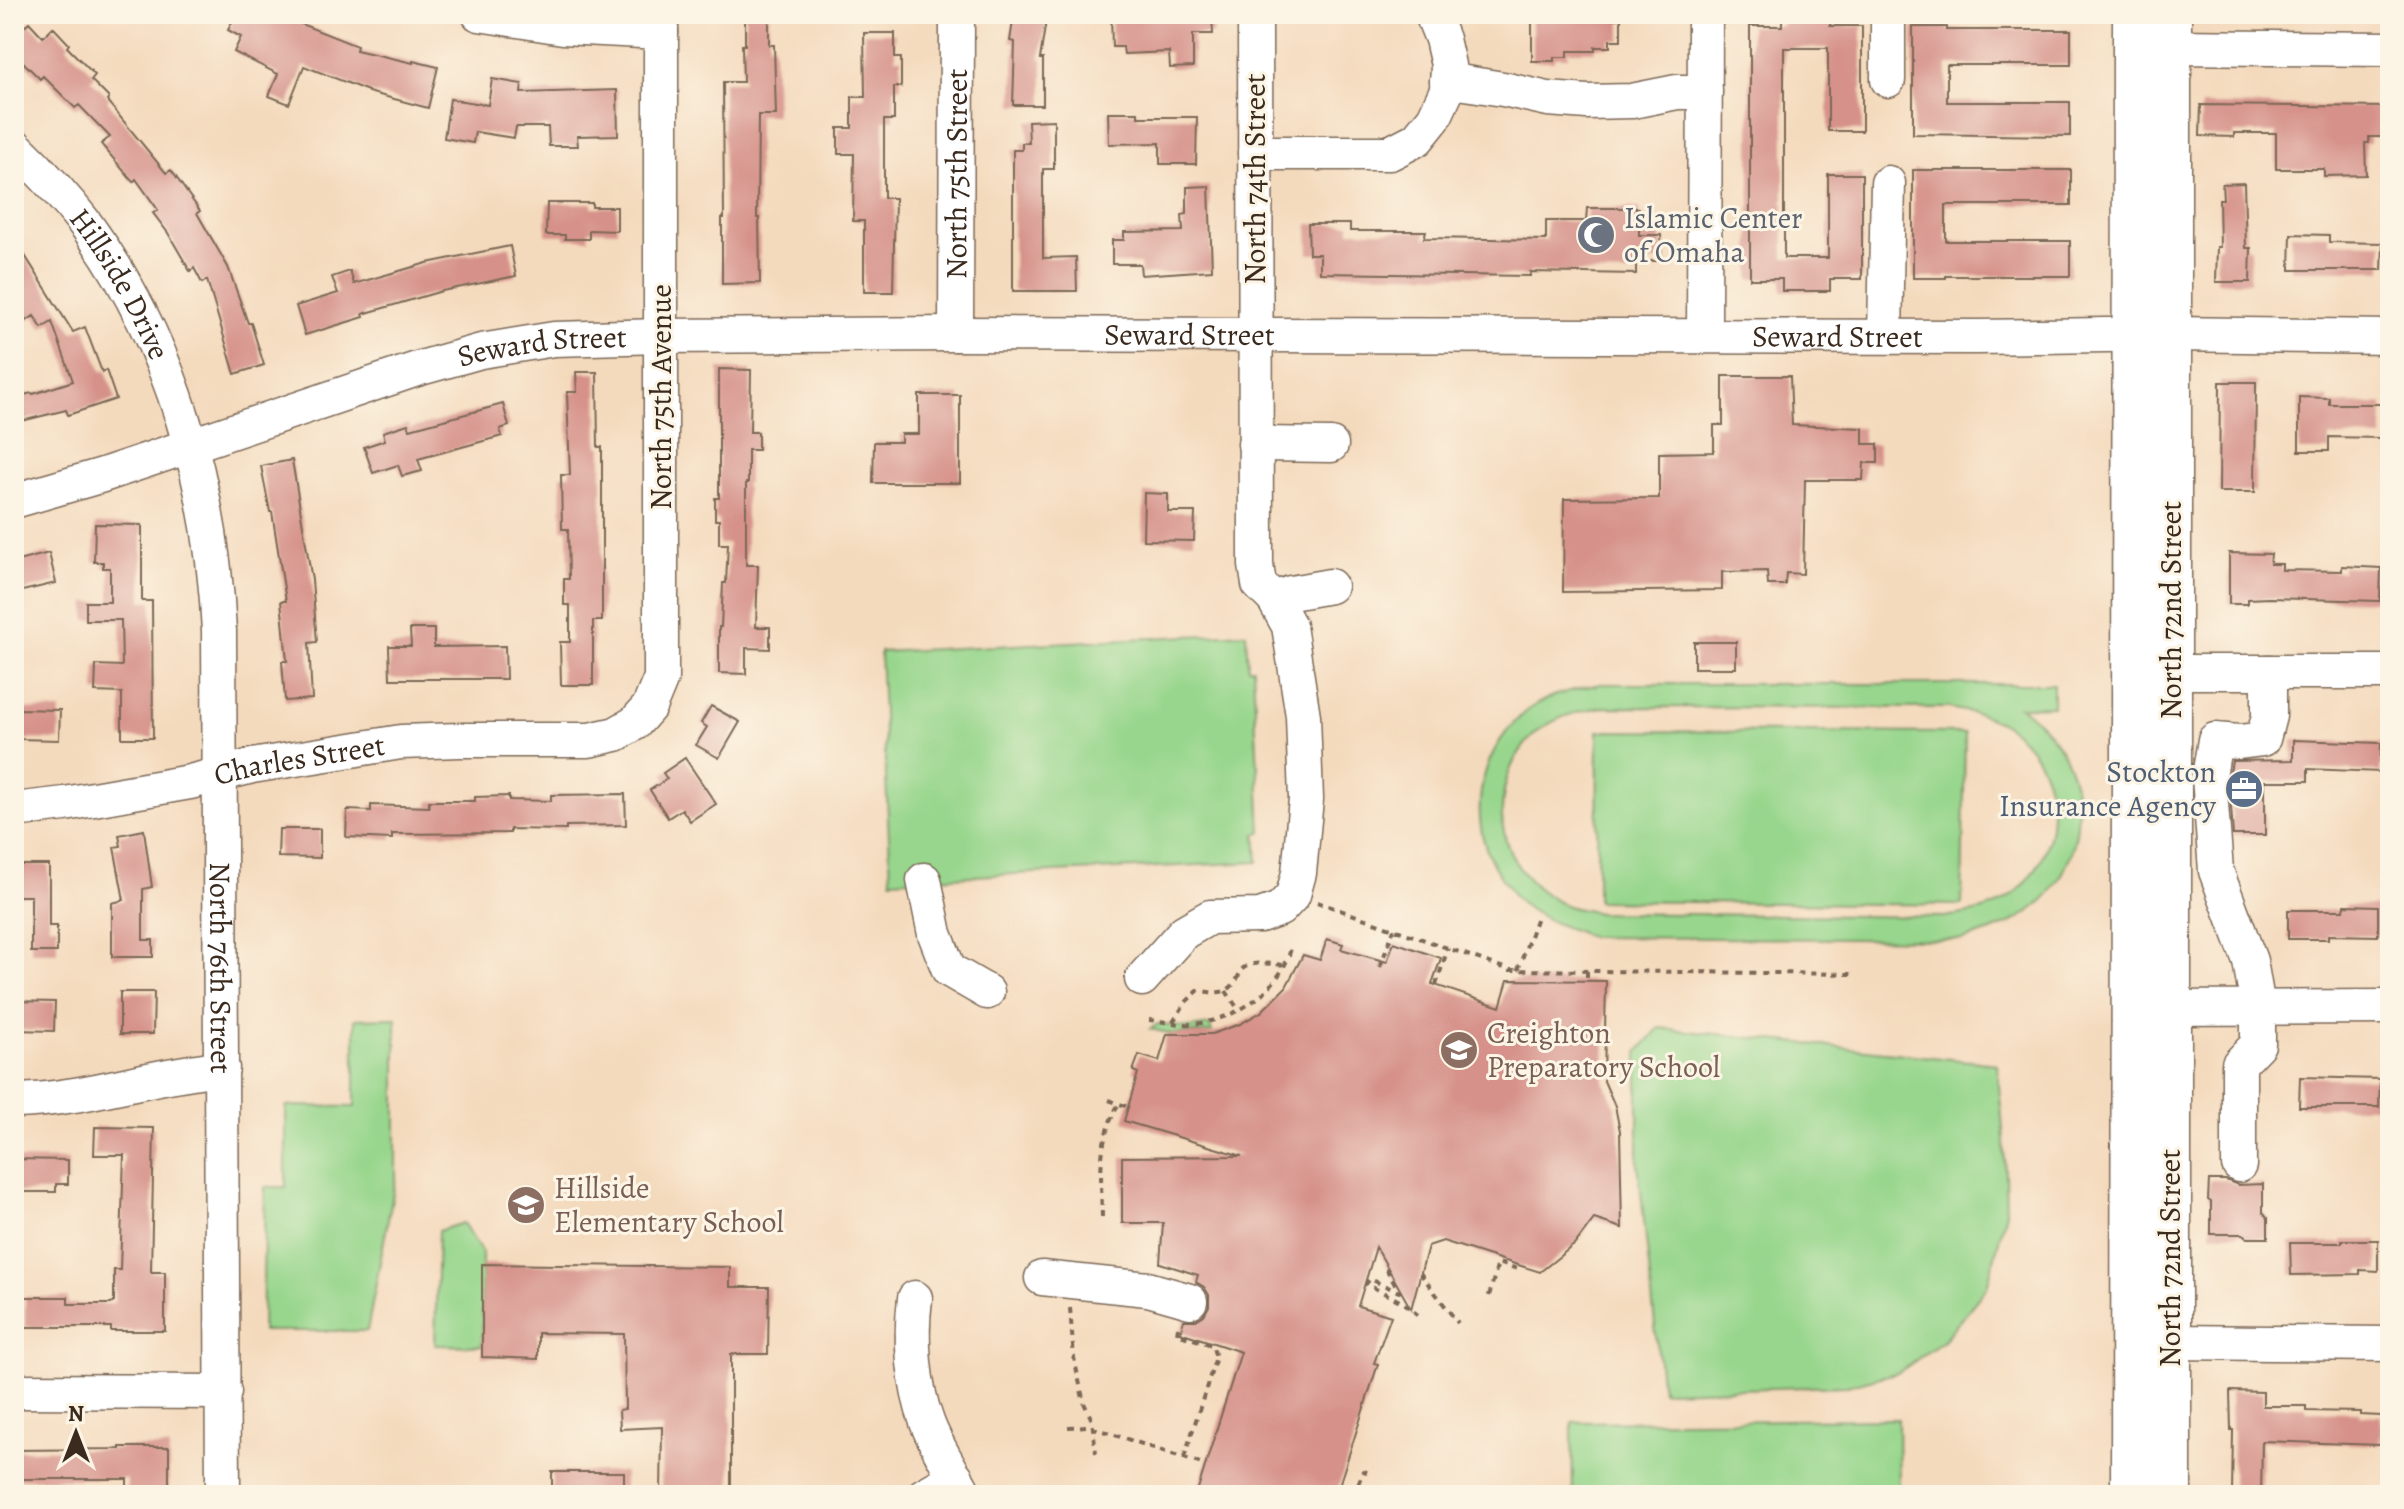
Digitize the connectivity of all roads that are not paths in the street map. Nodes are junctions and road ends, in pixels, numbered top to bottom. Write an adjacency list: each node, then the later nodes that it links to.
1 (479, 14): 8 (street)
2 (957, 14): 17 (street, North 75th Street)
3 (1255, 14): 15 (street, North 74th Street)
4 (1432, 14): 11 (street)
5 (1705, 14): 13 (street)
6 (1888, 14): 12 (street)
7 (2134, 14): 19 (main road, North 72nd Street)
8 (661, 23): 20 (street, North 75th Avenue)
9 (2170, 31): 10 (street); 19 (main road, North 72nd Street)
10 (2390, 49)
11 (1447, 80): 13 (street); 15 (street)
12 (1888, 80)
13 (1705, 92): 21 (street)
14 (14, 145): 25 (street, Hillside Drive)
15 (1255, 153): 18 (street, North 74th Street)
16 (1888, 183): 22 (street)
17 (956, 334): 18 (street, Seward Street); 20 (street, Seward Street)
18 (1255, 335): 21 (street, Seward Street); 24 (street, North 74th Street)
19 (2152, 335): 22 (street, Seward Street); 23 (street, Seward Street); 30 (main road, North 72nd Street); 41 (main road, North 72nd Street)
20 (661, 336): 25 (street, Seward Street); 33 (street, North 75th Avenue)
21 (1704, 336): 22 (street, Seward Street)
22 (1885, 336)
23 (2390, 337)
24 (1255, 444): 26 (street); 29 (street, North 74th Street)
25 (191, 445): 27 (street, Seward Street); 34 (street, North 76th Street)
26 (1331, 445)
27 (14, 501)
28 (1330, 586): 29 (street)
29 (1266, 592): 37 (street, North 74th Street)
30 (2171, 672): 31 (street); 41 (main road, North 72nd Street)
31 (2269, 672): 32 (street); 39 (street)
32 (2390, 672)
33 (589, 740): 34 (street, Charles Street)
34 (220, 774): 35 (street, Charles Street); 42 (street, North 76th Street)
35 (14, 810)
36 (924, 880): 38 (street)
37 (1142, 979)
38 (987, 992)
39 (2258, 1007): 40 (street); 41 (street); 44 (street)
40 (2390, 1007)
41 (2151, 1008): 48 (main road, North 72nd Street); 55 (main road, North 72nd Street)
42 (222, 1068): 43 (street); 51 (street, North 76th Street)
43 (14, 1101)
44 (2239, 1165)
45 (1042, 1278): 47 (street)
46 (915, 1298): 52 (street)
47 (1185, 1300)
48 (2170, 1342): 49 (street); 56 (main road, North 72nd Street)
49 (2390, 1344)
50 (14, 1391): 51 (street)
51 (224, 1392): 53 (street, North 76th Street)
52 (960, 1486): 54 (street)
53 (223, 1495)
54 (924, 1495)
55 (2132, 1495)
56 (2170, 1495)

